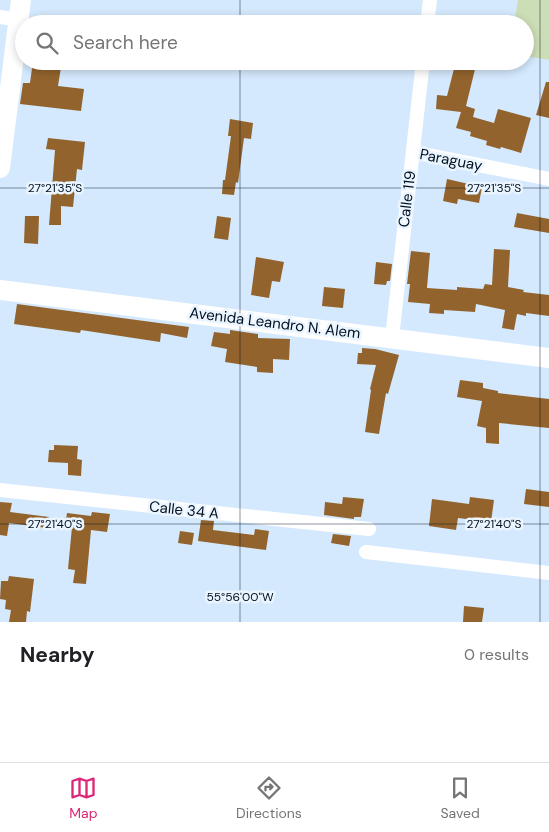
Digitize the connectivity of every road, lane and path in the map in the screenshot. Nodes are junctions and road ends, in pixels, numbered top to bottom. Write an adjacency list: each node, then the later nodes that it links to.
1 (21, 0): 4 (main road)
2 (430, 0): 3 (street)
3 (428, 15)
4 (9, 19): 7 (main road)
5 (422, 70): 6 (street, Calle 119)
6 (413, 152): 8 (street, Paraguay); 10 (street, Calle 119)
7 (0, 168)
8 (549, 179)
9 (0, 290): 10 (main road, Avenida Leandro N. Alem)
10 (392, 338): 11 (main road, Avenida Leandro N. Alem)
11 (549, 358)
12 (0, 490): 13 (street, Calle 34 A)
13 (369, 529)
14 (366, 552): 15 (street)
15 (549, 573)

